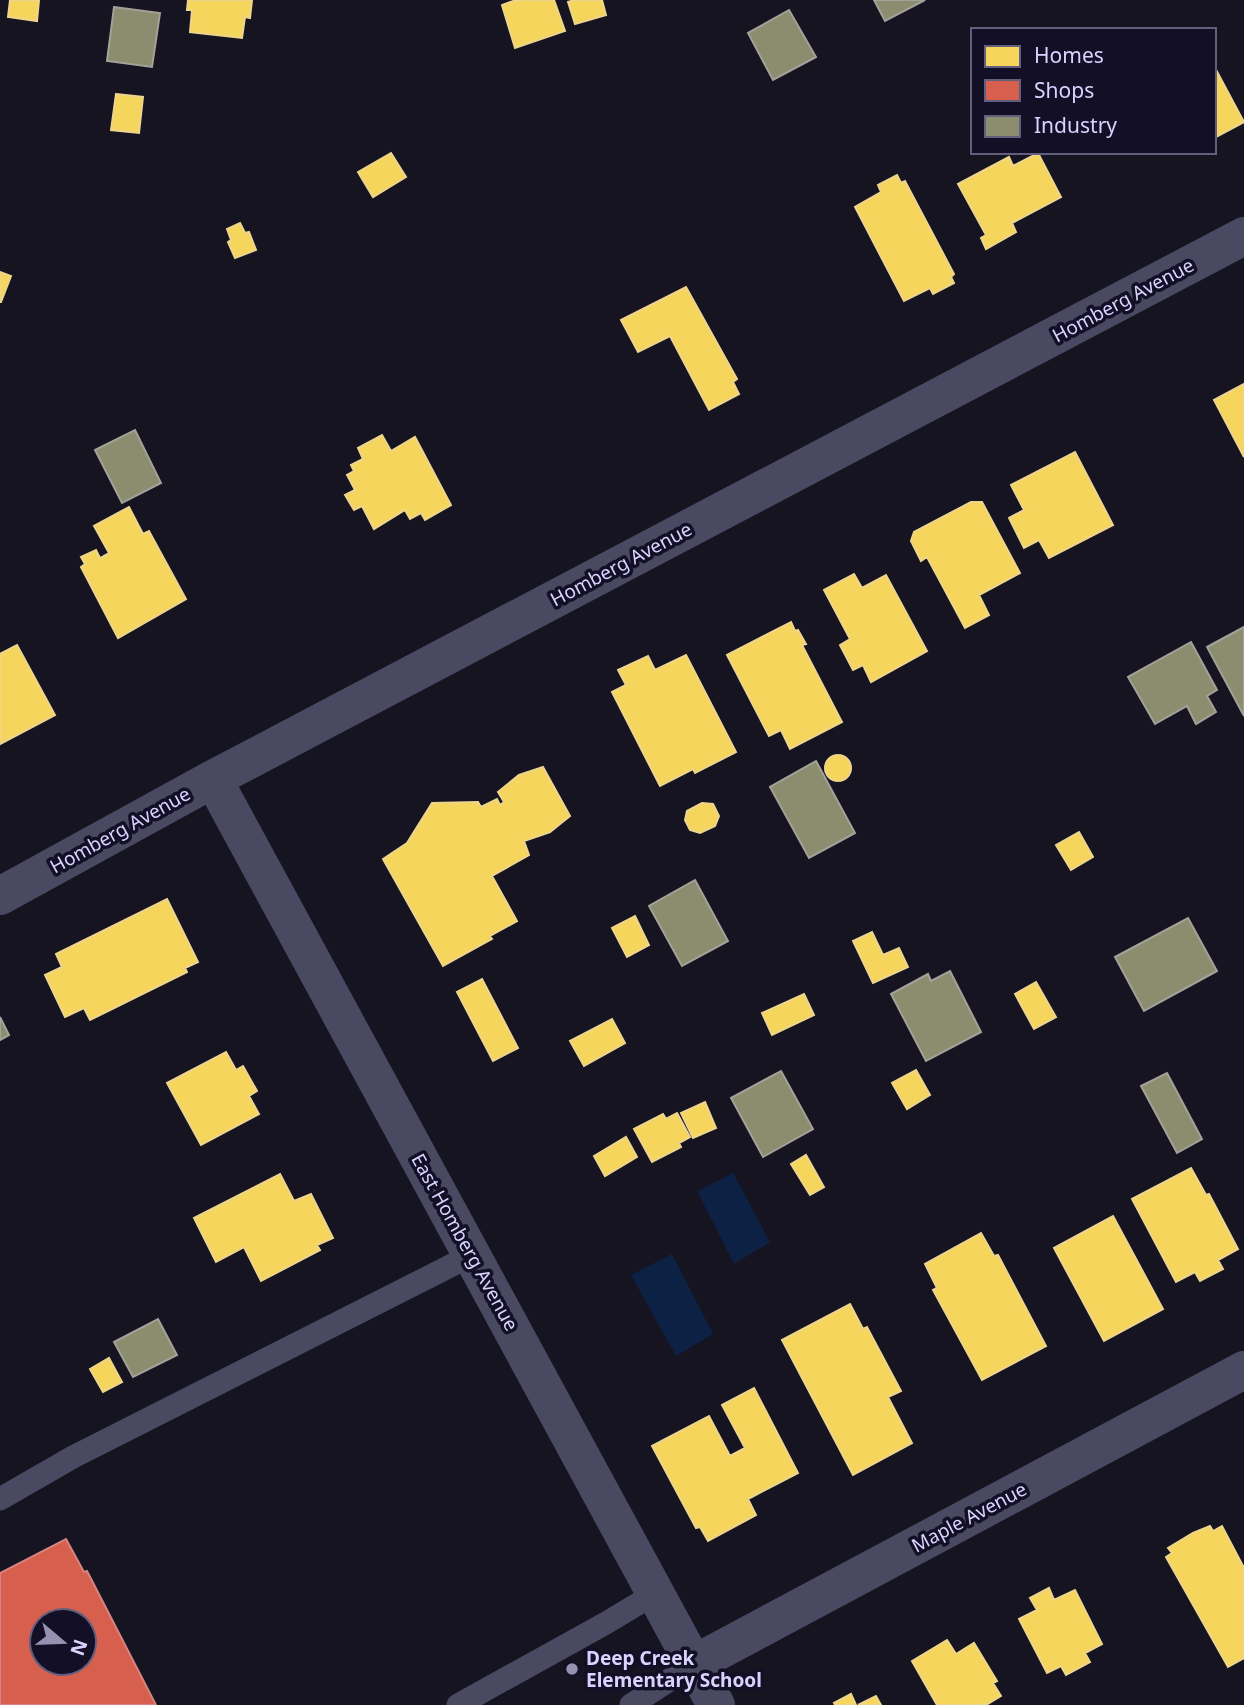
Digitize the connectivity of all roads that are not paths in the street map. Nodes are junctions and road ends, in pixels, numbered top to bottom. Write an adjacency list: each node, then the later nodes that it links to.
1 (1244, 236): 2 (street, Homberg Avenue)
2 (213, 779): 3 (street, Homberg Avenue); 4 (street, East Homberg Avenue)
3 (0, 896)
4 (471, 1255): 6 (lane); 7 (street, East Homberg Avenue)
5 (1244, 1370): 8 (street, Maple Avenue)
6 (0, 1499)
7 (656, 1593): 8 (street, East Homberg Avenue); 9 (lane)
8 (694, 1664): 10 (lane); 11 (street, East Homberg Avenue)
9 (458, 1705)
10 (631, 1705)
11 (716, 1705)

